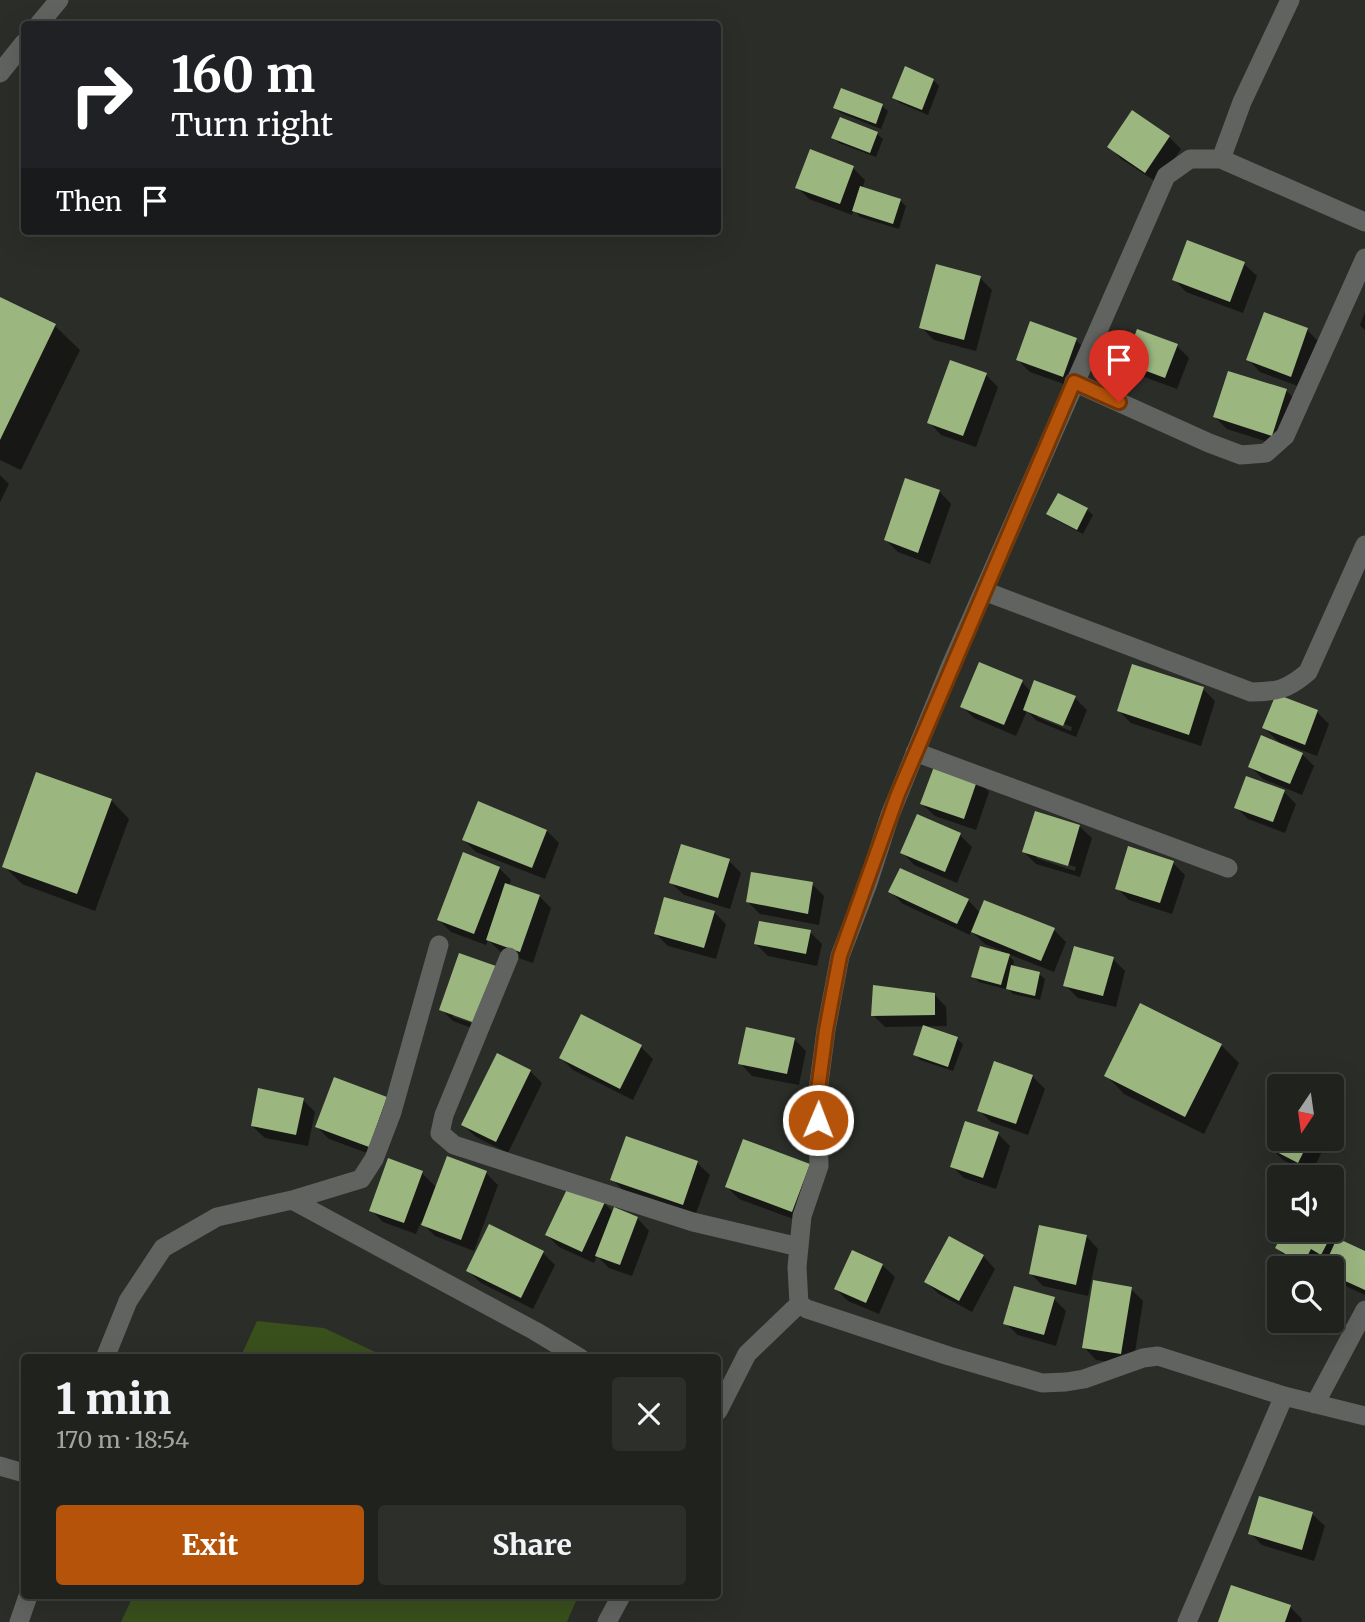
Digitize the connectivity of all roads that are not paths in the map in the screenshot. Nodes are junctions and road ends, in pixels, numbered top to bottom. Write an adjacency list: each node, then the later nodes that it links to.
1 (59, 0): 3 (street)
2 (1290, 0): 6 (street)
3 (42, 21)
4 (21, 47): 5 (street)
5 (0, 74)
6 (1221, 159): 7 (street); 9 (street)
7 (1365, 222)
8 (1365, 258): 9 (street)
9 (1074, 382): 11 (street)
10 (1365, 545): 11 (street)
11 (984, 591): 12 (street)
12 (915, 752): 13 (street); 17 (street)
13 (1228, 868)
14 (439, 945): 16 (street)
15 (509, 957): 17 (street)
16 (292, 1200): 20 (street); 21 (street)
17 (799, 1247): 18 (street)
18 (799, 1304): 22 (street); 24 (street)
19 (1365, 1310): 23 (street)
20 (107, 1354)
21 (573, 1354)
22 (1284, 1396): 23 (street); 32 (street)
23 (1315, 1404): 25 (street)
24 (721, 1405)
25 (1365, 1416)
26 (0, 1466): 27 (street)
27 (21, 1472)
28 (26, 1599): 30 (street)
29 (619, 1599): 31 (street)
30 (19, 1622)
31 (607, 1622)
32 (1188, 1622)

